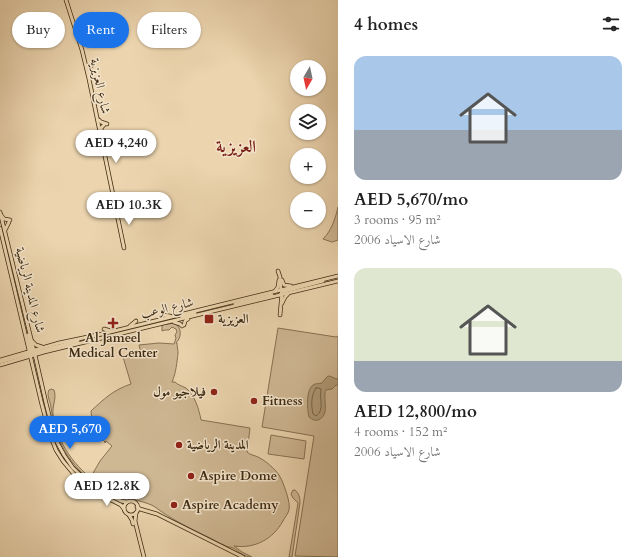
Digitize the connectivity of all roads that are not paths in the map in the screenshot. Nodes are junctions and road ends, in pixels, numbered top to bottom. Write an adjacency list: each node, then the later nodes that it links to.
1 (66, 0): 3 (main road, شارع العزيزية); 9 (main road, شارع العزيزية)
2 (93, 64): 3 (main road)
3 (89, 72): 4 (main road, شارع العزيزية)
4 (99, 120): 5 (main road, شارع العزيزية); 5 (main road)
5 (102, 136): 6 (main road, شارع العزيزية)
6 (114, 193): 7 (main road); 9 (main road, شارع العزيزية)
7 (123, 196): 9 (main road); 9 (main road)
8 (109, 200): 9 (main road)
9 (115, 200): 9 (main road, شارع العزيزية)
10 (0, 213): 12 (main road, شارع المدينة الرياضية); 14 (main road)
11 (0, 218): 12 (main road)
12 (1, 223): 14 (main road, شارع المدينة الرياضية); 18 (main road)
13 (0, 228): 15 (main road, شارع المدينة الرياضية)
14 (5, 232): 16 (main road, شارع المدينة الرياضية)
15 (1, 234): 29 (main road, شارع المدينة الرياضية)
16 (8, 243): 17 (main road); 18 (main road, شارع المدينة الرياضية)
17 (12, 249)
18 (12, 257): 49 (main road, شارع المدينة الرياضية)
19 (278, 271): 25 (main road)
20 (338, 277): 21 (main road); 23 (main road, شارع الوعب)
21 (326, 281): 25 (main road); 26 (main road)
22 (338, 281): 26 (main road, شارع الوعب)
23 (292, 286): 24 (main road); 25 (main road, شارع الوعب)
24 (274, 291): 25 (main road, شارع الوعب); 28 (main road); 30 (main road, شارع الوعب)
25 (282, 292): 26 (main road, شارع الوعب); 27 (main road, شارع الوعب); 28 (main road); 35 (main road)
26 (290, 293): 27 (main road)
27 (270, 298): 31 (main road, شارع الوعب)
28 (253, 299): 31 (main road)
29 (18, 302): 50 (main road, شارع المدينة الرياضية); 54 (main road)
30 (221, 305): 33 (main road, شارع الوعب); 38 (main road)
31 (232, 307): 37 (main road, شارع الوعب)
32 (186, 311): 33 (main road)
33 (193, 312): 36 (main road, شارع الوعب)
34 (163, 315): 36 (main road)
35 (280, 315)
36 (175, 316): 38 (main road); 41 (main road, شارع الوعب); 44 (main road)
37 (190, 317): 38 (main road, شارع الوعب); 40 (main road)
38 (182, 318): 40 (main road, شارع الوعب)
39 (136, 321): 41 (main road)
40 (173, 321): 44 (main road, شارع الوعب)
41 (130, 327): 43 (main road, شارع الوعب)
42 (104, 329): 43 (main road)
43 (113, 331): 47 (main road, شارع الوعب)
44 (132, 331): 45 (main road, شارع الوعب)
45 (121, 334): 46 (main road); 48 (main road, شارع الوعب)
46 (125, 335)
47 (83, 338): 52 (main road, شارع الوعب); 54 (main road)
48 (101, 338): 51 (main road); 53 (main road, شارع الوعب)
49 (31, 339): 52 (main road); 54 (main road, شارع المدينة الرياضية)
50 (27, 341): 54 (main road, شارع المدينة الرياضية); 55 (main road)
51 (97, 341)
52 (44, 347): 54 (main road, شارع الوعب)
53 (44, 352): 54 (main road, شارع الوعب); 59 (main road)
54 (32, 353): 55 (main road, شارع الوعب); 56 (main road, شارع الوعب); 57 (main road); 58 (main road); 59 (main road); 62 (main road)
55 (20, 354): 57 (main road, شارع الوعب)
56 (19, 359): 57 (main road, شارع الوعب); 58 (main road)
57 (1, 363)
58 (33, 364): 60 (main road)
59 (37, 365): 62 (main road)
60 (36, 379): 61 (main road); 63 (main road)
61 (35, 383)
62 (46, 404): 63 (main road)
63 (51, 431): 64 (main road); 66 (main road)
64 (50, 435): 65 (main road); 68 (main road)
65 (50, 441)
66 (127, 502): 67 (main road); 68 (main road)
67 (137, 507): 69 (main road); 71 (main road)
68 (124, 509): 70 (main road)
69 (136, 513): 70 (main road); 71 (main road); 72 (main road)
70 (129, 515): 72 (main road)
71 (167, 519): 73 (main road)
72 (143, 557)
73 (242, 557)

